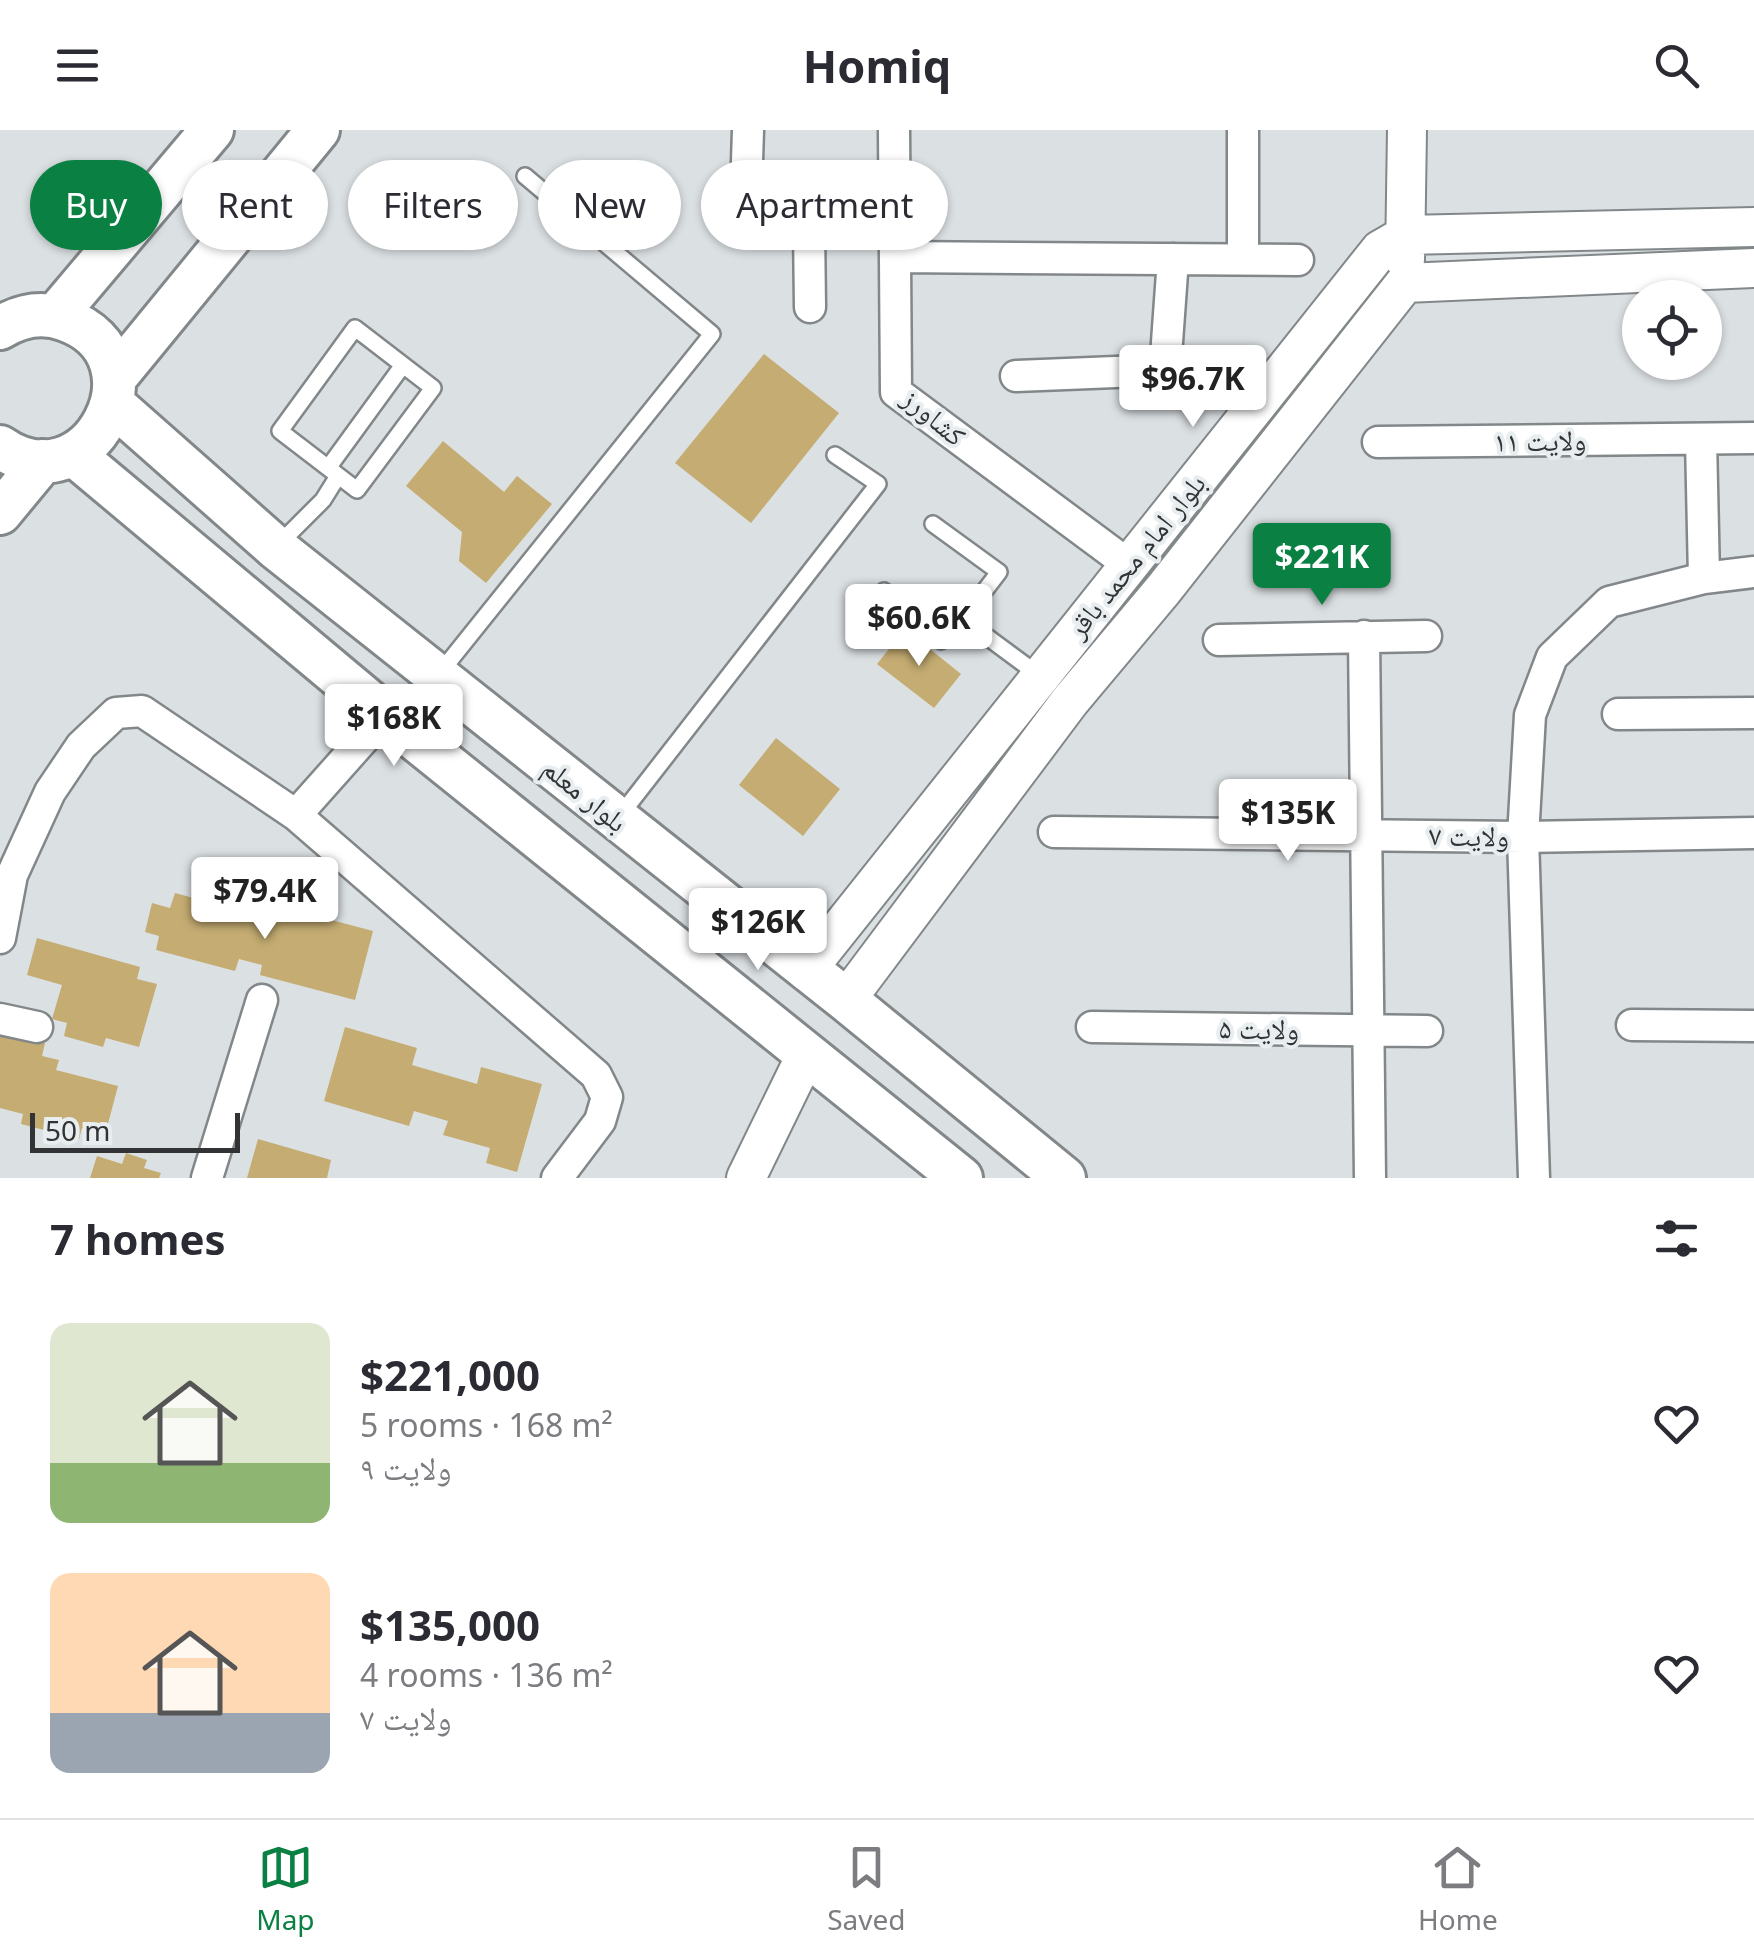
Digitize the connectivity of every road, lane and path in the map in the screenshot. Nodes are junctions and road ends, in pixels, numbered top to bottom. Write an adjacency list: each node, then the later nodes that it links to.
1 (212, 130): 17 (main road)
2 (318, 130): 21 (main road)
3 (748, 130): 16 (street)
4 (894, 130): 10 (street, کشاورز)
5 (1243, 130): 12 (street)
6 (1407, 130): 9 (street)
7 (525, 176): 41 (lane)
8 (1754, 227): 9 (street)
9 (1406, 235): 15 (street); 32 (street, بلوار امام محمد باقر)
10 (895, 258): 11 (street); 32 (street, کشاورز)
11 (1173, 259): 12 (street); 20 (street)
12 (1243, 260): 13 (street)
13 (1298, 260)
14 (1754, 268): 15 (street)
15 (1405, 282): 54 (street, بلوار امام محمد باقر)
16 (810, 307)
17 (56, 316): 18 (main road); 21 (main road)
18 (3, 321)
19 (403, 365): 28 (lane); 28 (lane); 28 (lane)
20 (1016, 376)
21 (114, 392): 27 (main road); 31 (main road, بلوار معلم)
22 (1754, 438): 23 (street, ولایت ۱۱)
23 (1701, 439): 24 (street, ولایت ۱۱); 34 (street)
24 (1378, 442)
25 (0, 447): 27 (main road)
26 (836, 455): 46 (lane)
27 (58, 457): 29 (main road); 44 (main road)
28 (333, 472): 31 (lane)
29 (0, 513)
30 (933, 524): 36 (lane)
31 (276, 548): 41 (main road, بلوار معلم)
32 (1129, 564): 40 (street, بلوار امام محمد باقر)
33 (1754, 572): 34 (street)
34 (1704, 578): 50 (street)
35 (884, 590): 36 (lane)
36 (963, 620): 40 (lane)
37 (1364, 636): 38 (street); 39 (street); 49 (street)
38 (1426, 636)
39 (1219, 640)
40 (1040, 676): 52 (street, بلوار امام محمد باقر)
41 (437, 677): 46 (main road, بلوار معلم)
42 (1754, 713): 43 (street)
43 (1618, 714)
44 (385, 715): 45 (street); 56 (main road)
45 (296, 816): 51 (street); 65 (street)
46 (617, 820): 52 (main road, بلوار معلم)
47 (1054, 832): 49 (street, ولایت ۷)
48 (1754, 833): 50 (street, ولایت ۷)
49 (1366, 834): 50 (street, ولایت ۷); 61 (street)
50 (1523, 837): 70 (street)
51 (0, 938)
52 (806, 971): 54 (main road, بلوار معلم); 56 (main road)
53 (262, 1000): 64 (street)
54 (846, 1000): 63 (main road); 68 (main road, بلوار معلم)
55 (0, 1019): 60 (street)
56 (767, 1020): 63 (main road)
57 (1632, 1025): 58 (street)
58 (1754, 1026)
59 (1092, 1027): 61 (street, ولایت ۵)
60 (36, 1028)
61 (1368, 1030): 62 (street, ولایت ۵); 69 (street)
62 (1427, 1031)
63 (807, 1053): 66 (street); 67 (main road)
64 (207, 1178)
65 (557, 1178)
66 (746, 1178)
67 (961, 1178)
68 (1064, 1178)
69 (1370, 1178)
70 (1534, 1178)

